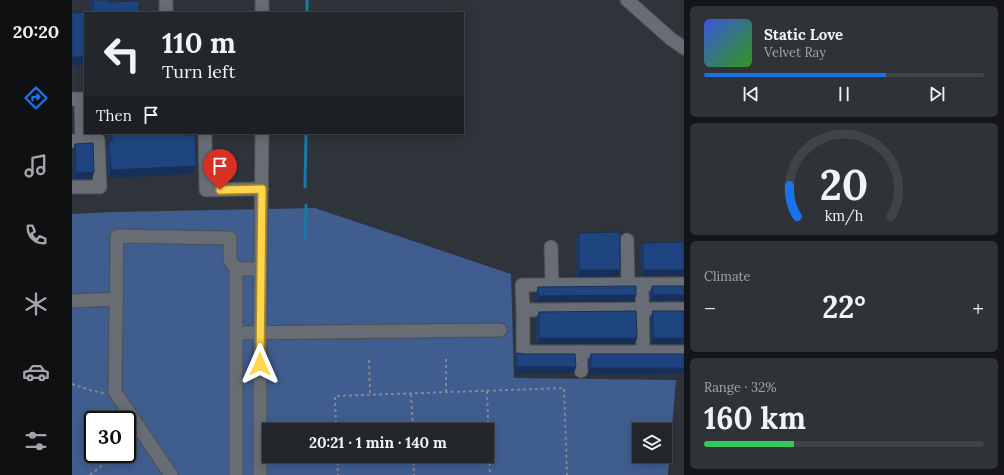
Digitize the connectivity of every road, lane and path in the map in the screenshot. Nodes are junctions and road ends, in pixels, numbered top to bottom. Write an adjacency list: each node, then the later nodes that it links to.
1 (166, 0): 4 (street)
2 (262, 0): 5 (street)
3 (627, 0): 6 (street)
4 (166, 12)
5 (262, 12)
6 (684, 48)
7 (72, 99): 8 (street)
8 (83, 112): 11 (street)
9 (205, 134): 13 (street)
10 (262, 134): 13 (street)
11 (77, 141): 12 (street)
12 (72, 187)
13 (262, 189): 17 (street)
14 (627, 240): 18 (street)
15 (551, 247): 21 (street)
16 (236, 269): 17 (street); 22 (street); 28 (street)
17 (261, 269): 29 (street)
18 (628, 284): 19 (street); 21 (street)
19 (642, 284): 20 (street); 24 (street)
20 (684, 284)
21 (552, 285): 26 (street)
22 (116, 299): 23 (street); 38 (street)
23 (72, 300)
24 (642, 309): 25 (street); 26 (street); 31 (street)
25 (684, 309)
26 (523, 310): 30 (street)
27 (500, 330): 29 (street)
28 (236, 333): 29 (street); 49 (street)
29 (260, 334): 50 (street)
30 (580, 352): 31 (street); 35 (street)
31 (643, 352): 32 (street)
32 (684, 352)
33 (446, 359): 39 (path)
34 (369, 360): 41 (path)
35 (581, 371)
36 (72, 384): 38 (path)
37 (487, 391): 39 (path); 53 (path); 54 (path)
38 (115, 392): 48 (street)
39 (446, 392): 40 (path)
40 (411, 394): 41 (path); 43 (path)
41 (370, 395): 42 (path)
42 (336, 423)
43 (412, 423)
44 (105, 463): 47 (path)
45 (337, 463): 51 (path)
46 (414, 463): 52 (path)
47 (90, 475)
48 (171, 475)
49 (236, 475)
50 (260, 475)
51 (338, 475)
52 (414, 475)
53 (490, 475)
54 (567, 475)

